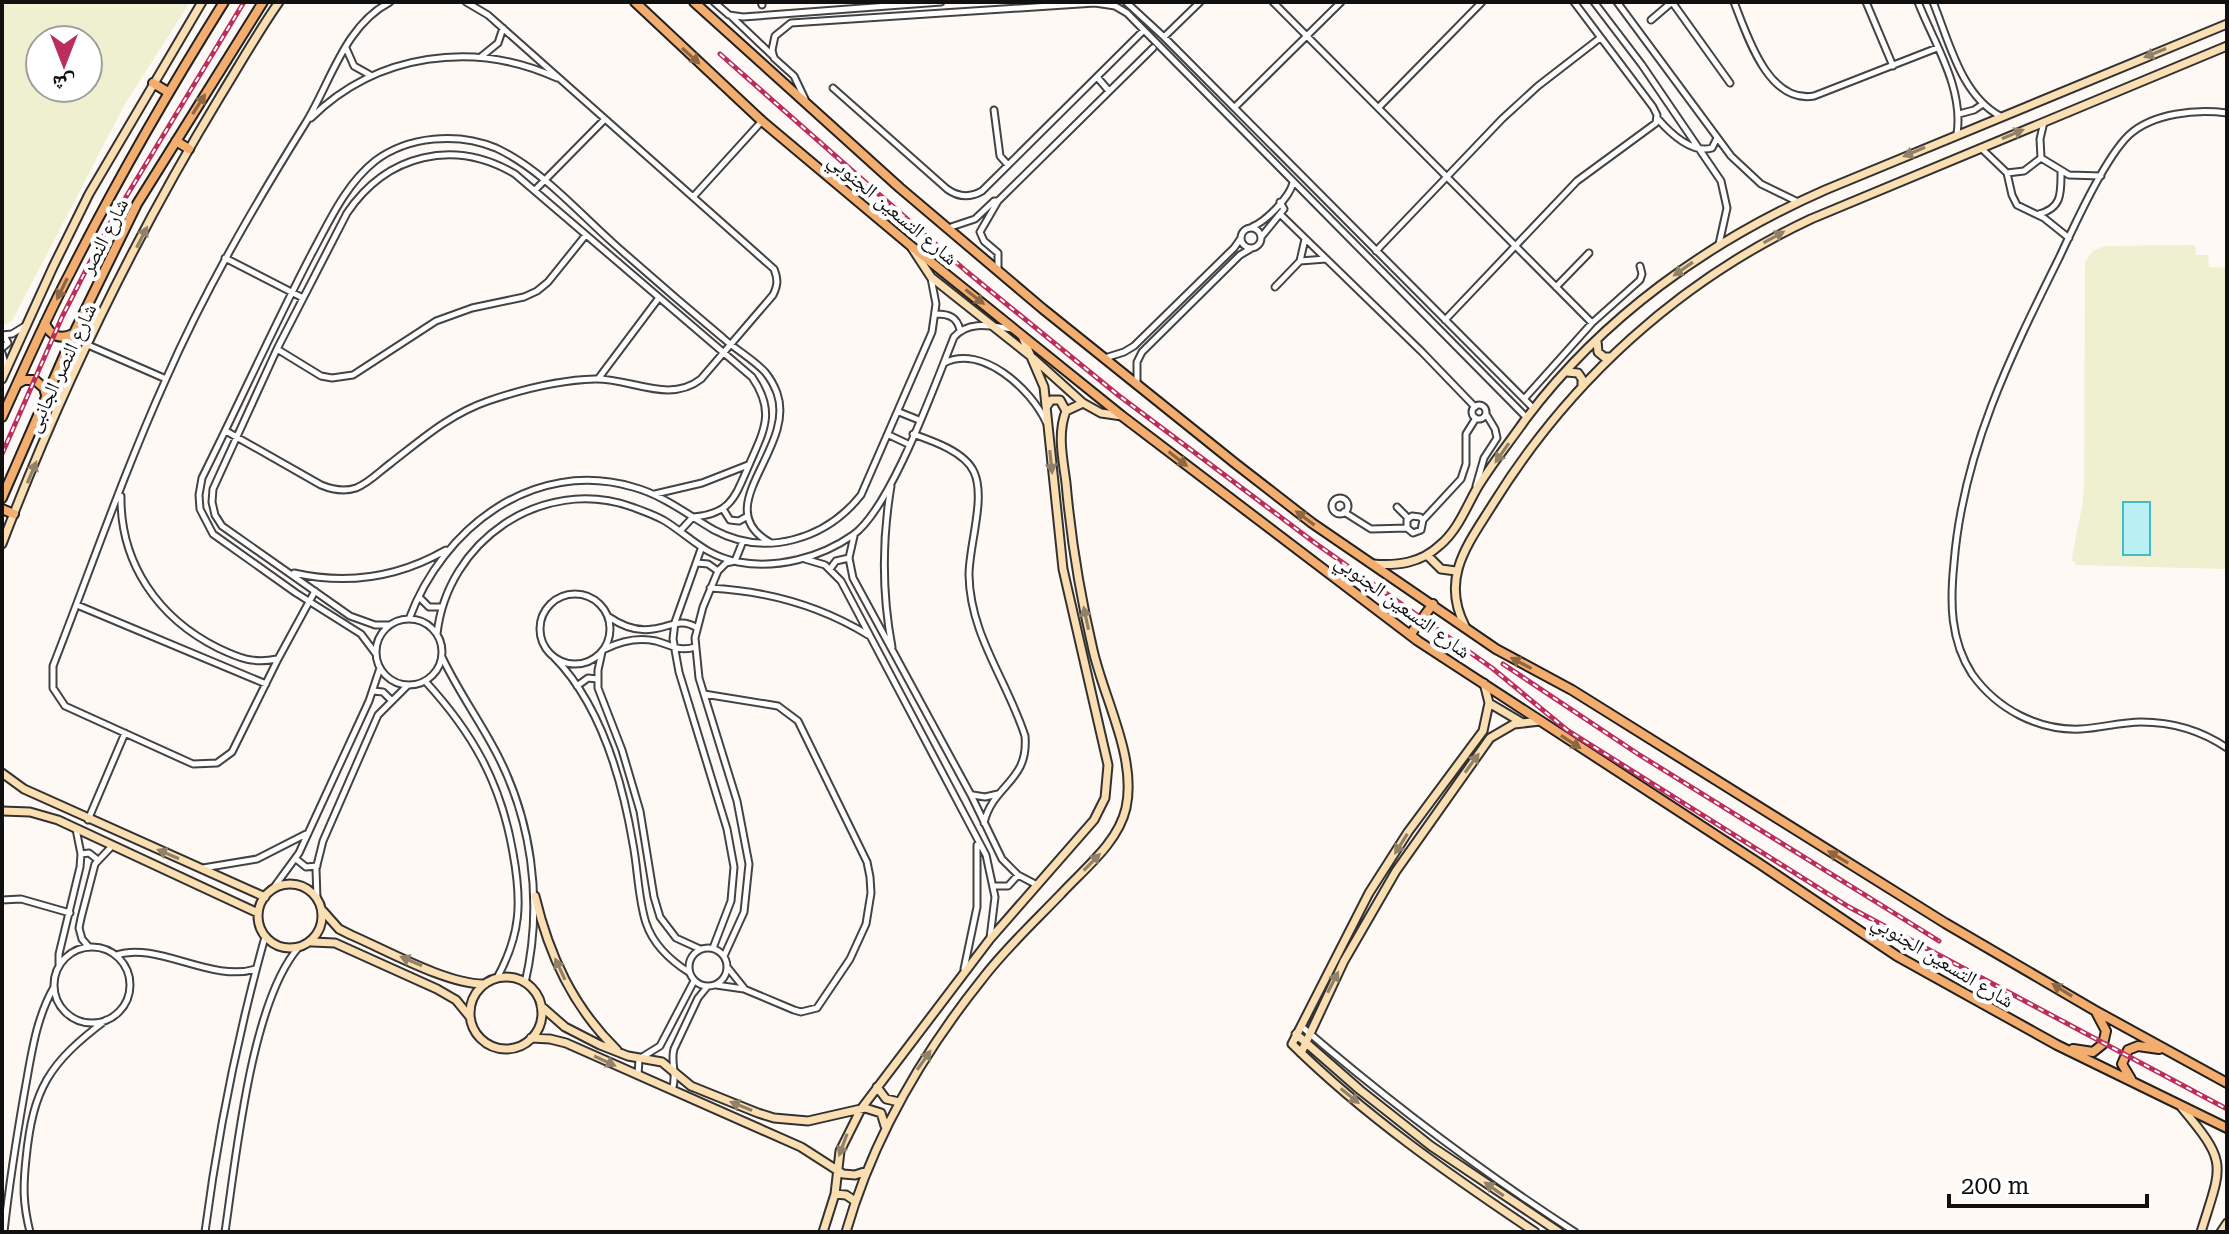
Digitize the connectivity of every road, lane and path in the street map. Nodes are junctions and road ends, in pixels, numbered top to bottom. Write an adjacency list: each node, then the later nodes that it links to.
1 (202, 2): 52 (street)
2 (224, 2): 56 (main road, شارع النصر)
3 (263, 2): 72 (main road, شارع النصر, one-way to 3)
4 (279, 2): 74 (street, شارع النصر الجانبى)
5 (390, 2): 39 (street)
6 (466, 2): 33 (street)
7 (635, 2): 67 (main road, شارع التسعين الجنوبي, one-way to 67)
8 (694, 2): 57 (main road, شارع التسعين الجنوبي)
9 (714, 2): 28 (street)
10 (941, 2): 25 (street)
11 (1126, 2): 36 (street)
12 (1200, 2): 36 (street)
13 (1273, 2): 35 (street)
14 (1341, 2): 35 (street)
15 (1482, 2): 60 (street)
16 (1574, 2): 37 (street)
17 (1594, 2): 75 (street)
18 (1617, 2): 71 (street)
19 (1672, 2): 30 (street); 53 (street)
20 (1734, 2): 45 (street)
21 (1866, 2): 45 (street)
22 (1918, 2): 29 (street)
23 (1933, 2): 27 (street)
24 (1042, 4): 31 (street); 34 (street)
25 (839, 6): 26 (street)
26 (803, 11): 28 (street); 31 (street)
27 (1937, 11): 29 (street); 58 (street)
28 (729, 15): 43 (street)
29 (1924, 17): 41 (street)
30 (1651, 20)
31 (803, 21): 43 (street)
32 (2227, 24): 64 (street, one-way to 64)
33 (503, 28): 42 (street); 50 (street)
34 (1144, 30): 46 (street); 49 (street)
35 (1306, 35): 59 (street); 60 (street)
36 (1164, 37): 44 (street)
37 (1600, 38): 65 (street); 81 (street)
38 (2227, 46): 68 (street)
39 (346, 47): 48 (street); 69 (street)
40 (1153, 48): 55 (street)
41 (1937, 48): 45 (street); 63 (street)
42 (481, 57): 48 (street); 50 (street)
43 (774, 58): 57 (street)
44 (1192, 66): 46 (street); 47 (street)
45 (1893, 66)
46 (1186, 73): 51 (street)
47 (1199, 73): 51 (street); 59 (street)
48 (371, 76): 69 (street)
49 (1097, 77): 55 (street); 77 (street)
50 (561, 80): 66 (street)
51 (1192, 80): 83 (street)
52 (153, 83): 56 (main road); 125 (street)
53 (1730, 83)
54 (833, 88): 77 (street)
55 (1109, 91): 86 (street)
56 (168, 92): 123 (main road, شارع النصر, one-way to 123)
57 (808, 103): 96 (main road, شارع التسعين الجنوبي)
58 (1983, 104): 63 (street); 64 (street)
59 (1235, 107): 89 (street)
60 (1379, 107): 81 (street)
61 (994, 110): 77 (street)
62 (2227, 113): 80 (street)
63 (1959, 114): 70 (street)
64 (2000, 116): 70 (street)
65 (1657, 118): 75 (street); 104 (street)
66 (605, 119): 82 (street); 85 (street)
67 (762, 121): 85 (street); 103 (main road, شارع التسعين الجنوبي)
68 (2044, 121): 73 (street, one-way to 68); 76 (street)
69 (306, 122): 108 (street)
70 (1957, 134): 88 (street, one-way to 88)
71 (1717, 137): 75 (street); 88 (street)
72 (176, 141): 74 (main road); 129 (main road, شارع النصر)
73 (1979, 148): 79 (street); 137 (street, one-way to 73)
74 (189, 149): 132 (street, شارع النصر الجانبى, one-way to 74)
75 (1699, 149): 102 (street)
76 (2041, 158): 78 (street); 79 (street)
77 (1008, 165)
78 (2061, 172): 80 (street); 91 (street)
79 (2007, 173): 91 (street)
80 (2102, 176): 101 (street)
81 (1448, 177): 104 (street); 106 (street)
82 (544, 181): 84 (street); 114 (street); 117 (street)
83 (1293, 182): 87 (street); 93 (street)
84 (535, 190): 97 (street); 119 (street)
85 (693, 197): 133 (street)
86 (998, 201): 96 (street); 112 (street)
87 (1280, 202): 90 (street); 94 (street)
88 (1798, 202): 102 (street)
89 (1337, 212): 92 (street); 93 (street)
90 (1280, 214): 98 (street); 100 (street)
91 (2038, 215): 101 (street)
92 (1344, 219): 95 (street); 106 (street)
93 (1330, 220): 95 (street)
94 (1251, 227): 98 (street); 99 (street)
95 (1336, 227): 149 (street)
96 (947, 228): 112 (main road, شارع التسعين الجنوبي)
97 (585, 236): 120 (street); 134 (street)
98 (1261, 237): 105 (street)
99 (1241, 238): 105 (street); 139 (street)
100 (1305, 238): 109 (street); 110 (street)
101 (2069, 238): 246 (street)
102 (1719, 244): 131 (street, one-way to 131)
103 (911, 246): 113 (street); 128 (main road, شارع التسعين الجنوبي, one-way to 128)
104 (1517, 247): 116 (street); 122 (street)
105 (1252, 248): 147 (street)
106 (1376, 251): 122 (street)
107 (1589, 253): 116 (street)
108 (225, 258): 117 (street); 143 (street)
109 (1326, 259): 110 (street); 154 (street)
110 (1300, 261): 115 (street)
111 (1640, 266): 124 (street)
112 (998, 271): 139 (main road, شارع التسعين الجنوبي)
113 (931, 277): 121 (street); 126 (street)
114 (661, 286): 118 (street); 120 (street)
115 (1275, 287)
116 (1556, 287): 124 (street)
117 (291, 293): 119 (street); 165 (street)
118 (670, 294): 120 (street); 133 (street)
119 (303, 299): 134 (street)
120 (658, 299): 136 (street); 144 (street)
121 (936, 314): 127 (street); 157 (street)
122 (1445, 320): 145 (street)
123 (45, 323): 129 (main road); 146 (main road, شارع النصر)
124 (1592, 323): 151 (street)
125 (26, 326): 130 (street); 142 (street)
126 (993, 326): 127 (street); 128 (street); 138 (street)
127 (960, 330): 140 (street)
128 (1019, 331): 138 (street); 159 (main road, شارع التسعين الجنوبي)
129 (74, 333): 150 (main road, شارع النصر)
130 (3, 335): 135 (street)
131 (1598, 339): 137 (street); 141 (street)
132 (88, 345): 143 (street); 180 (street, شارع النصر الجانبى, one-way to 132)
133 (730, 345): 136 (street); 182 (street)
134 (277, 349): 168 (street)
135 (2, 351): 142 (street)
136 (723, 354): 144 (street); 170 (street)
137 (1611, 357): 148 (street)
138 (1033, 358): 152 (street); 153 (street)
139 (1104, 358): 147 (main road, شارع التسعين الجنوبي)
140 (943, 364): 163 (street); 164 (street)
141 (1565, 373): 148 (street); 155 (street)
142 (4, 375)
143 (166, 379): 173 (street)
144 (598, 379): 168 (street)
145 (1508, 383): 149 (street); 151 (street)
146 (17, 384): 150 (main road); 160 (main road, شارع النصر)
147 (1137, 385): 198 (main road, شارع التسعين الجنوبي, one-way to 147)
148 (1582, 386): 201 (street)
149 (1500, 391): 162 (street)
150 (46, 396): 175 (main road, شارع النصر)
151 (1524, 399): 155 (street)
152 (1083, 403): 156 (street); 159 (street)
153 (1046, 407): 156 (street); 164 (street)
154 (1475, 407): 158 (street); 161 (street)
155 (1534, 409): 162 (street)
156 (1066, 411): 240 (street, one-way to 156)
157 (899, 412): 163 (street); 167 (street)
158 (1486, 414): 161 (street); 172 (street)
159 (1122, 416): 217 (main road, شارع التسعين الجنوبي, one-way to 217)
160 (2, 417)
161 (1476, 418): 184 (street)
162 (1527, 418): 172 (street, one-way to 172)
163 (919, 420): 166 (street)
164 (1048, 426): 241 (street, one-way to 241)
165 (226, 431): 168 (street); 206 (street)
166 (913, 434): 169 (street); 249 (street)
167 (889, 435): 169 (street); 189 (street)
168 (235, 436): 202 (street)
169 (908, 444): 171 (street)
170 (749, 465): 174 (street); 178 (street)
171 (892, 480): 187 (street); 222 (street)
172 (1476, 490): 193 (street)
173 (121, 492): 208 (street); 225 (street)
174 (653, 494): 181 (street); 191 (street)
175 (2, 498)
176 (1397, 507): 183 (street)
177 (2, 509): 180 (main road)
178 (723, 509): 181 (street); 182 (street)
179 (1344, 512): 185 (street)
180 (14, 514): 190 (street, شارع النصر الجانبى)
181 (693, 517): 186 (street); 188 (street)
182 (746, 517): 189 (street)
183 (1408, 518): 184 (street); 185 (street)
184 (1423, 520): 185 (street)
185 (1407, 528)
186 (680, 531): 192 (street); 209 (street)
187 (854, 535): 194 (street); 195 (street)
188 (743, 541): 189 (street); 196 (street)
189 (771, 543)
190 (2, 544)
191 (450, 547): 202 (street); 205 (street)
192 (701, 549): 196 (street); 197 (street)
193 (1427, 555): 198 (street); 201 (street)
194 (849, 558): 199 (street); 222 (street)
195 (804, 559): 196 (street); 199 (street)
196 (735, 561): 200 (street)
197 (696, 563): 200 (street); 212 (street)
198 (1369, 564): 207 (main road, شارع التسعين الجنوبي)
199 (830, 569): 218 (street)
200 (718, 571): 203 (street)
201 (1456, 571): 214 (street)
202 (289, 572): 204 (street)
203 (710, 588): 215 (street); 218 (street)
204 (315, 591): 206 (street); 213 (street)
205 (418, 596): 209 (street); 211 (street)
206 (309, 602): 223 (street); 227 (street)
207 (1433, 604): 214 (main road, شارع التسعين الجنوبي); 217 (main road)
208 (77, 605): 229 (street); 244 (street)
209 (441, 607): 216 (street)
210 (609, 617): 212 (street); 221 (street); 224 (street)
211 (409, 619): 213 (street); 216 (street)
212 (675, 622): 215 (street); 220 (street)
213 (390, 625): 223 (street)
214 (1465, 626): 297 (main road, شارع التسعين الجنوبي, one-way to 214)
215 (697, 628): 219 (street)
216 (437, 634): 226 (street)
217 (1410, 635): 232 (main road, شارع التسعين الجنوبي)
218 (869, 636): 247 (street)
219 (695, 646): 220 (street); 237 (street)
220 (674, 649): 221 (street); 279 (street)
221 (603, 651): 224 (street); 230 (street)
222 (893, 652): 245 (street)
223 (376, 654): 228 (street)
224 (553, 656): 235 (street)
225 (237, 657): 227 (street); 229 (street)
226 (442, 657): 231 (street); 267 (street)
227 (278, 659): 233 (street)
228 (380, 668): 234 (street); 236 (street)
229 (232, 670): 233 (street)
230 (597, 679): 235 (street); 280 (street)
231 (425, 681): 234 (street); 288 (street)
232 (1484, 683): 239 (street); 242 (main road, شارع التسعين الجنوبي)
233 (266, 684): 244 (street)
234 (408, 685): 238 (street)
235 (577, 686): 287 (street)
236 (373, 691): 238 (street); 255 (street)
237 (704, 694): 282 (street); 295 (street)
238 (391, 700): 261 (street)
239 (1489, 703): 243 (street); 300 (street, one-way to 300)
240 (1112, 717): 241 (street); 316 (street, one-way to 240)
241 (1097, 721): 264 (street)
242 (1540, 721): 243 (street); 305 (main road, شارع التسعين الجنوبي, one-way to 305)
243 (1521, 722): 302 (street, one-way to 243)
244 (125, 733): 252 (street)
245 (945, 747): 247 (street); 250 (street)
246 (2227, 748)
247 (932, 754): 256 (street)
248 (2, 773): 252 (street)
249 (999, 794): 250 (street); 253 (street)
250 (971, 795): 253 (street)
251 (2, 811): 254 (street)
252 (88, 820): 262 (street, one-way to 252)
253 (984, 823): 263 (street)
254 (76, 829): 257 (street); 258 (street)
255 (307, 834): 259 (street); 262 (street)
256 (977, 840): 265 (street); 286 (street)
257 (113, 845): 260 (street); 273 (street)
258 (81, 854): 260 (street); 272 (street)
259 (296, 859): 261 (street); 266 (street)
260 (98, 860): 277 (street)
261 (317, 866): 269 (street)
262 (200, 868): 268 (street)
263 (1018, 875): 264 (street); 265 (street)
264 (1038, 885): 275 (street)
265 (993, 886): 275 (street)
266 (272, 890): 268 (street); 269 (street)
267 (535, 896): 290 (street); 308 (street, one-way to 267)
268 (265, 897): 273 (street)
269 (317, 899): 271 (street)
270 (2, 900): 272 (street)
271 (322, 910): 276 (street); 291 (street, one-way to 271)
272 (70, 913): 283 (street)
273 (258, 913): 274 (street)
274 (265, 937): 278 (street); 285 (street)
275 (990, 939): 286 (street)
276 (310, 942): 278 (street); 298 (street)
277 (89, 947): 281 (street); 283 (street)
278 (299, 947): 332 (street)
279 (713, 948): 280 (street); 282 (street)
280 (700, 949): 287 (street)
281 (116, 955): 285 (street); 299 (street)
282 (724, 956): 284 (street)
283 (59, 965): 293 (street)
284 (727, 965): 292 (street); 295 (street)
285 (256, 969): 331 (street)
286 (963, 972): 314 (street)
287 (690, 973): 289 (street)
288 (497, 978): 290 (street); 291 (street)
289 (694, 981): 294 (street); 309 (street)
290 (525, 983): 296 (street)
291 (485, 984): 298 (street)
292 (716, 985): 294 (street); 295 (street)
293 (54, 987): 299 (street); 329 (street)
294 (707, 987): 310 (street)
295 (744, 989)
296 (541, 1006): 303 (street); 308 (street)
297 (2094, 1010): 305 (main road); 306 (main road, شارع التسعين الجنوبي)
298 (470, 1017): 303 (street)
299 (106, 1020): 330 (street)
300 (1300, 1025): 301 (street); 302 (street)
301 (1296, 1034): 304 (street); 307 (street)
302 (1310, 1034): 304 (street); 337 (street)
303 (531, 1038): 311 (street, one-way to 311)
304 (1306, 1042): 307 (street); 321 (street)
305 (2057, 1045): 312 (main road, شارع التسعين الجنوبي)
306 (2168, 1050): 312 (main road); 313 (main road, شارع التسعين الجنوبي)
307 (1301, 1053): 322 (street, one-way to 322)
308 (622, 1054): 309 (street)
309 (639, 1059): 310 (street); 311 (street)
310 (675, 1073): 315 (street); 318 (street, one-way to 310)
311 (638, 1076): 315 (street)
312 (2135, 1083): 317 (main road, شارع التسعين الجنوبي)
313 (2227, 1083)
314 (877, 1087): 316 (street); 318 (street)
315 (672, 1091): 324 (street)
316 (899, 1102): 320 (street)
317 (2182, 1108): 319 (main road, شارع التسعين الجنوبي); 323 (street)
318 (861, 1109): 320 (street); 324 (street, one-way to 324)
319 (2227, 1128)
320 (885, 1129): 325 (street)
321 (1431, 1146): 322 (street); 336 (street, one-way to 321)
322 (1424, 1155): 335 (street)
323 (2222, 1162): 338 (street)
324 (837, 1171): 325 (street); 326 (street)
325 (867, 1171): 327 (street)
326 (835, 1194): 327 (street); 333 (street)
327 (855, 1201): 334 (street)
328 (2227, 1223): 339 (street)
329 (4, 1232)
330 (30, 1232)
331 (205, 1232)
332 (225, 1232)
333 (823, 1232)
334 (846, 1232)
335 (1535, 1232)
336 (1559, 1232)
337 (1575, 1232)
338 (2201, 1232)
339 (2221, 1232)

